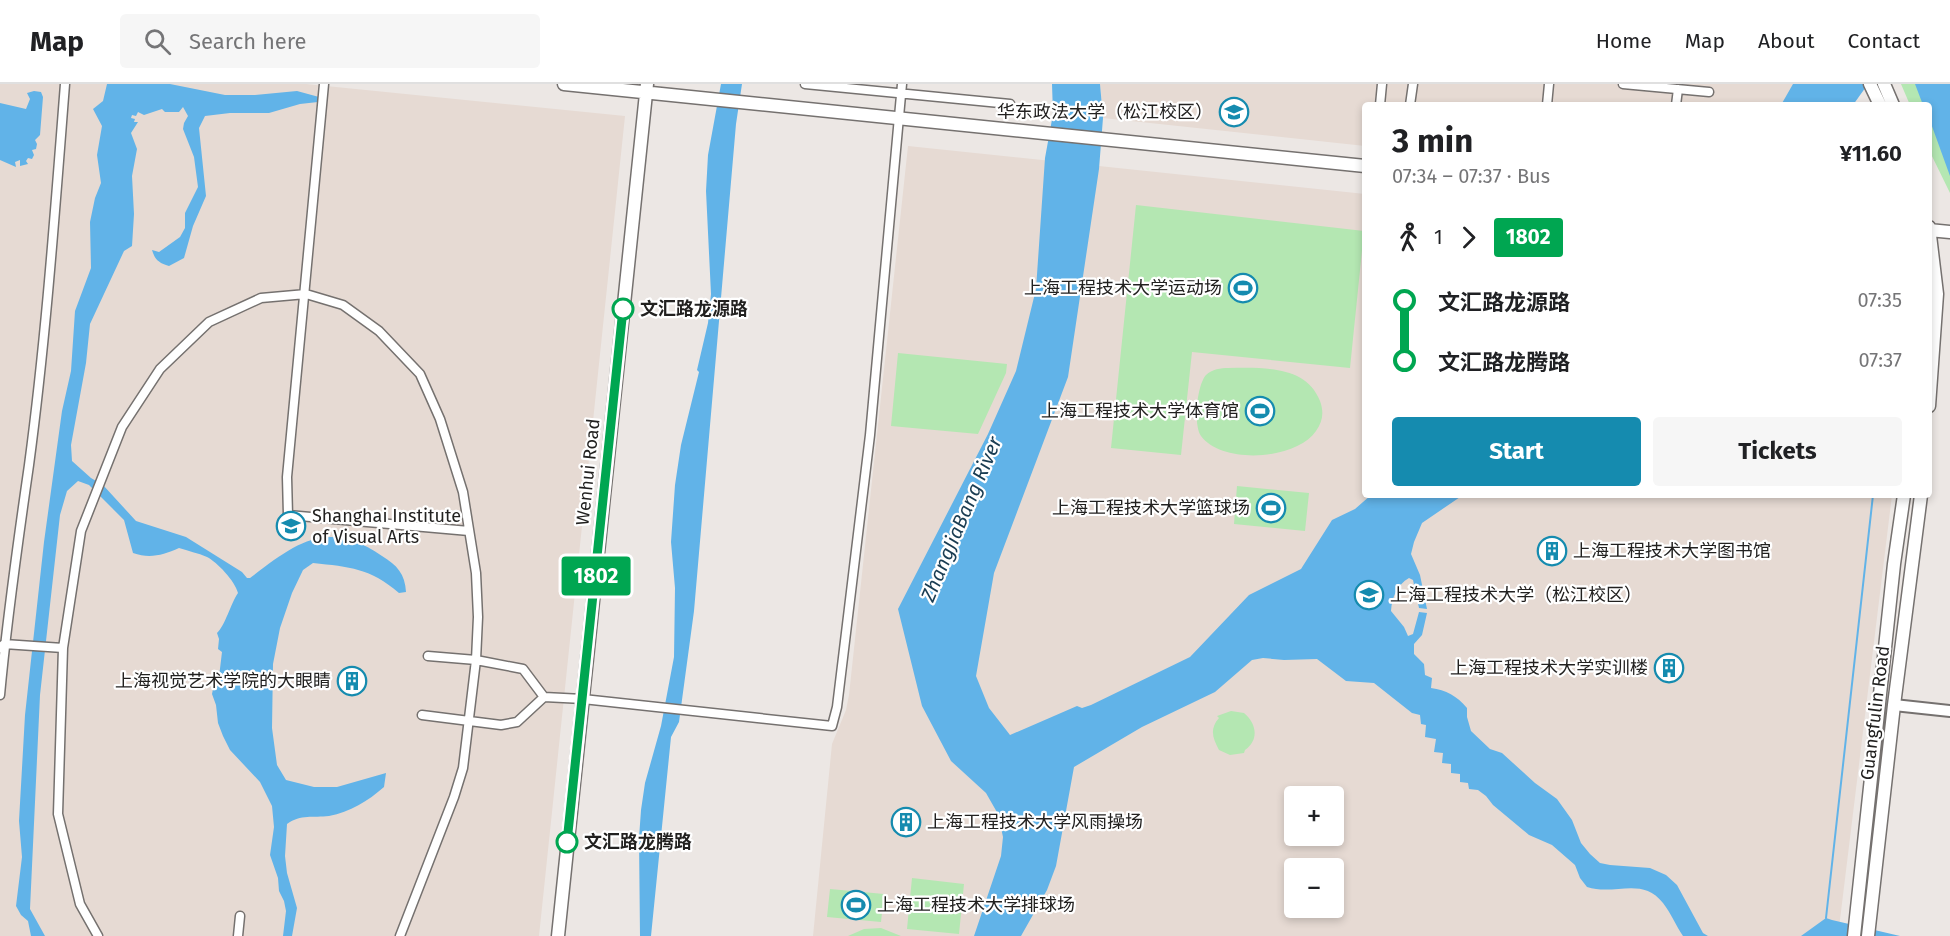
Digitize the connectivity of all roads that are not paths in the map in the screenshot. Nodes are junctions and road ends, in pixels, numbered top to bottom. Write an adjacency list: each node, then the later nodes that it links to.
1 (66, 84): 32 (street)
2 (324, 84): 27 (street)
3 (564, 84): 11 (main road)
4 (805, 84): 12 (street)
5 (1382, 84): 15 (street)
6 (1413, 84): 16 (street)
7 (1549, 84): 17 (street)
8 (1623, 84): 13 (street)
9 (1870, 84): 19 (main road)
10 (1884, 84): 20 (main road)
11 (646, 88): 22 (main road); 38 (main road, Wenhui Road)
12 (901, 89): 21 (street); 22 (street)
13 (1678, 89): 14 (street); 18 (street)
14 (1709, 92)
15 (1380, 102)
16 (1410, 102)
17 (1547, 102)
18 (1676, 102)
19 (1879, 102)
20 (1892, 102)
21 (1010, 104)
22 (900, 118): 23 (main road); 38 (street)
23 (1362, 166)
24 (1932, 229): 25 (main road)
25 (1950, 232)
26 (1932, 257): 28 (main road)
27 (306, 294): 31 (street); 31 (street); 33 (street)
28 (1932, 358)
29 (1904, 498): 49 (main road, Guangfulin Road)
30 (1921, 498): 39 (main road, Guangfulin Road)
31 (469, 531): 35 (street)
32 (1, 644): 33 (street); 36 (street)
33 (59, 648): 45 (street)
34 (428, 656): 35 (street)
35 (476, 660): 37 (street); 42 (street)
36 (0, 695)
37 (544, 697): 38 (street); 42 (street)
38 (583, 699): 48 (main road, Wenhui Road)
39 (1894, 705): 40 (street); 44 (main road, Guangfulin Road)
40 (1950, 711)
41 (422, 715): 42 (street)
42 (469, 720): 47 (street)
43 (240, 916): 46 (street)
44 (1868, 931)
45 (98, 936)
46 (238, 936)
47 (400, 936)
48 (558, 936)
49 (1854, 936)

